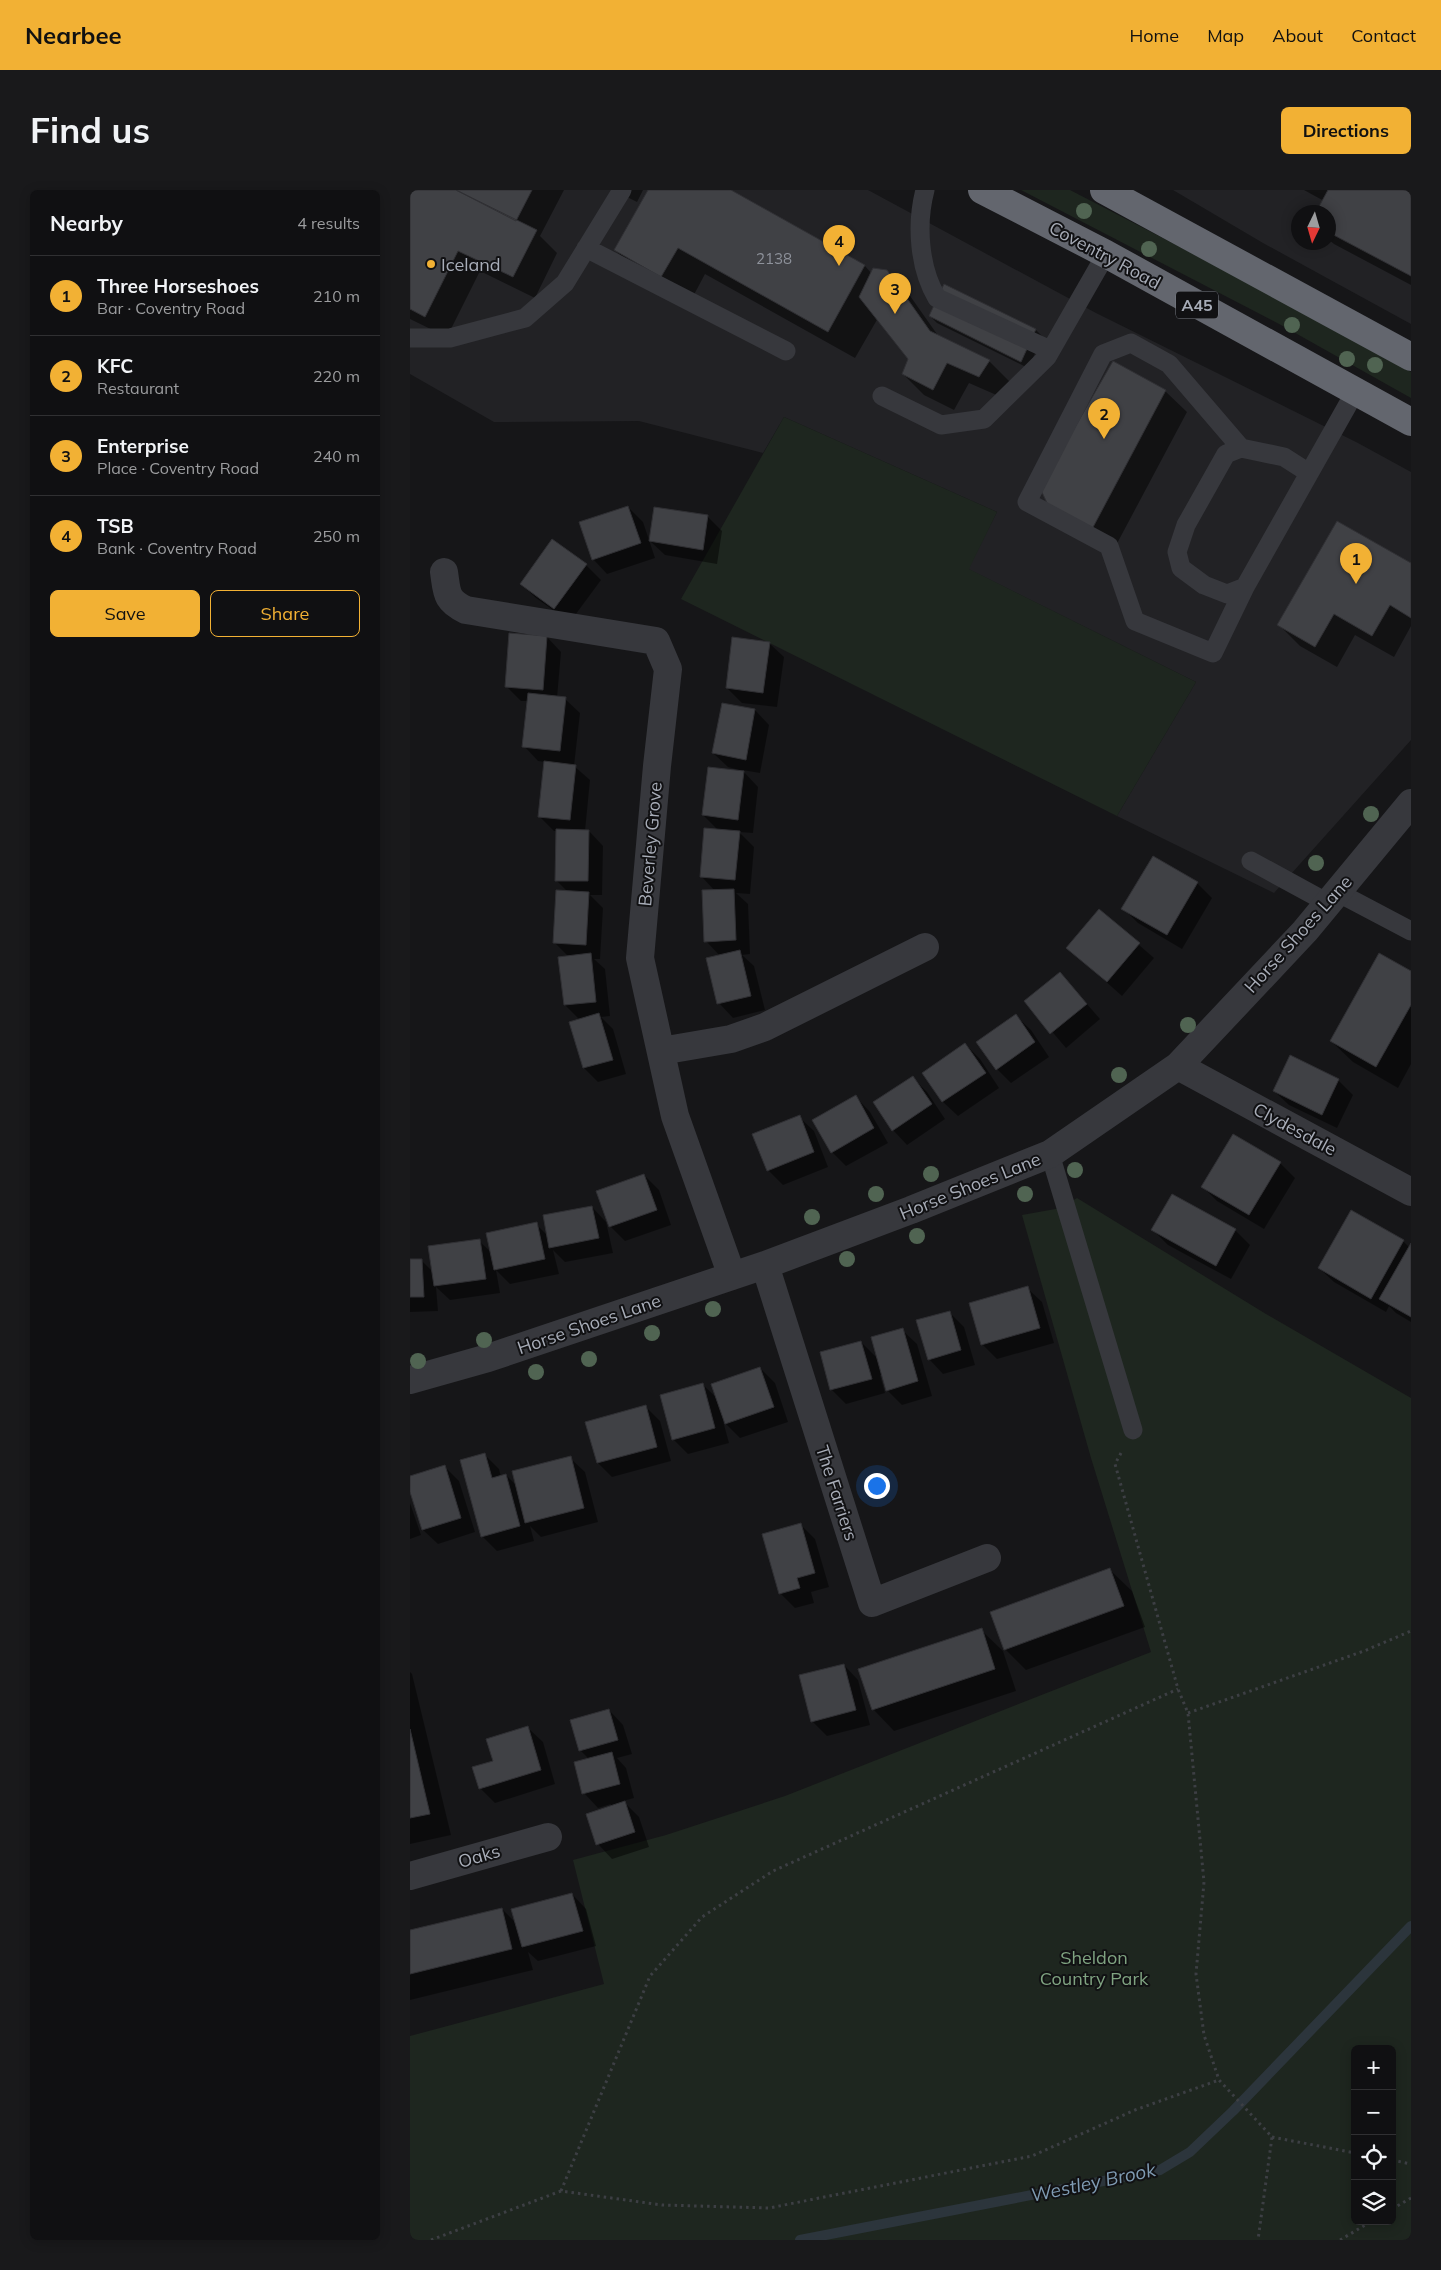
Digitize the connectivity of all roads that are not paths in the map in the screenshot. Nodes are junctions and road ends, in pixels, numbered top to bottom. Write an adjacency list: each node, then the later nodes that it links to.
1 (622, 190): 5 (lane)
2 (925, 190): 8 (lane)
3 (982, 190): 6 (highway, Coventry Road / A45)
4 (1104, 190): 10 (highway)
5 (586, 248): 7 (lane); 9 (lane)
6 (1106, 254): 8 (lane); 11 (highway, Coventry Road / A45)
7 (410, 338)
8 (1050, 350): 12 (lane)
9 (786, 352)
10 (1411, 356)
11 (1356, 392): 13 (highway, Coventry Road / A45); 15 (lane)
12 (882, 396)
13 (1411, 422)
14 (1241, 448): 15 (lane); 17 (lane); 17 (lane)
15 (1309, 473): 17 (lane)
16 (444, 572): 23 (street, Beverley Grove)
17 (1245, 587)
18 (1411, 803): 20 (street, Horse Shoes Lane)
19 (1251, 860): 20 (lane)
20 (1332, 898): 21 (lane); 24 (street, Horse Shoes Lane)
21 (1411, 932)
22 (925, 947): 23 (street)
23 (660, 1051): 28 (street, Beverley Grove)
24 (1178, 1066): 25 (street, Horse Shoes Lane); 26 (street, Clydesdale)
25 (1050, 1154): 27 (street, Horse Shoes Lane); 30 (lane)
26 (1411, 1192)
27 (765, 1265): 28 (street, Horse Shoes Lane); 31 (street, The Farriers)
28 (732, 1276): 29 (street, Horse Shoes Lane)
29 (410, 1380)
30 (1133, 1430)
31 (988, 1558)
32 (548, 1837): 33 (street, Oaks)
33 (410, 1876)

